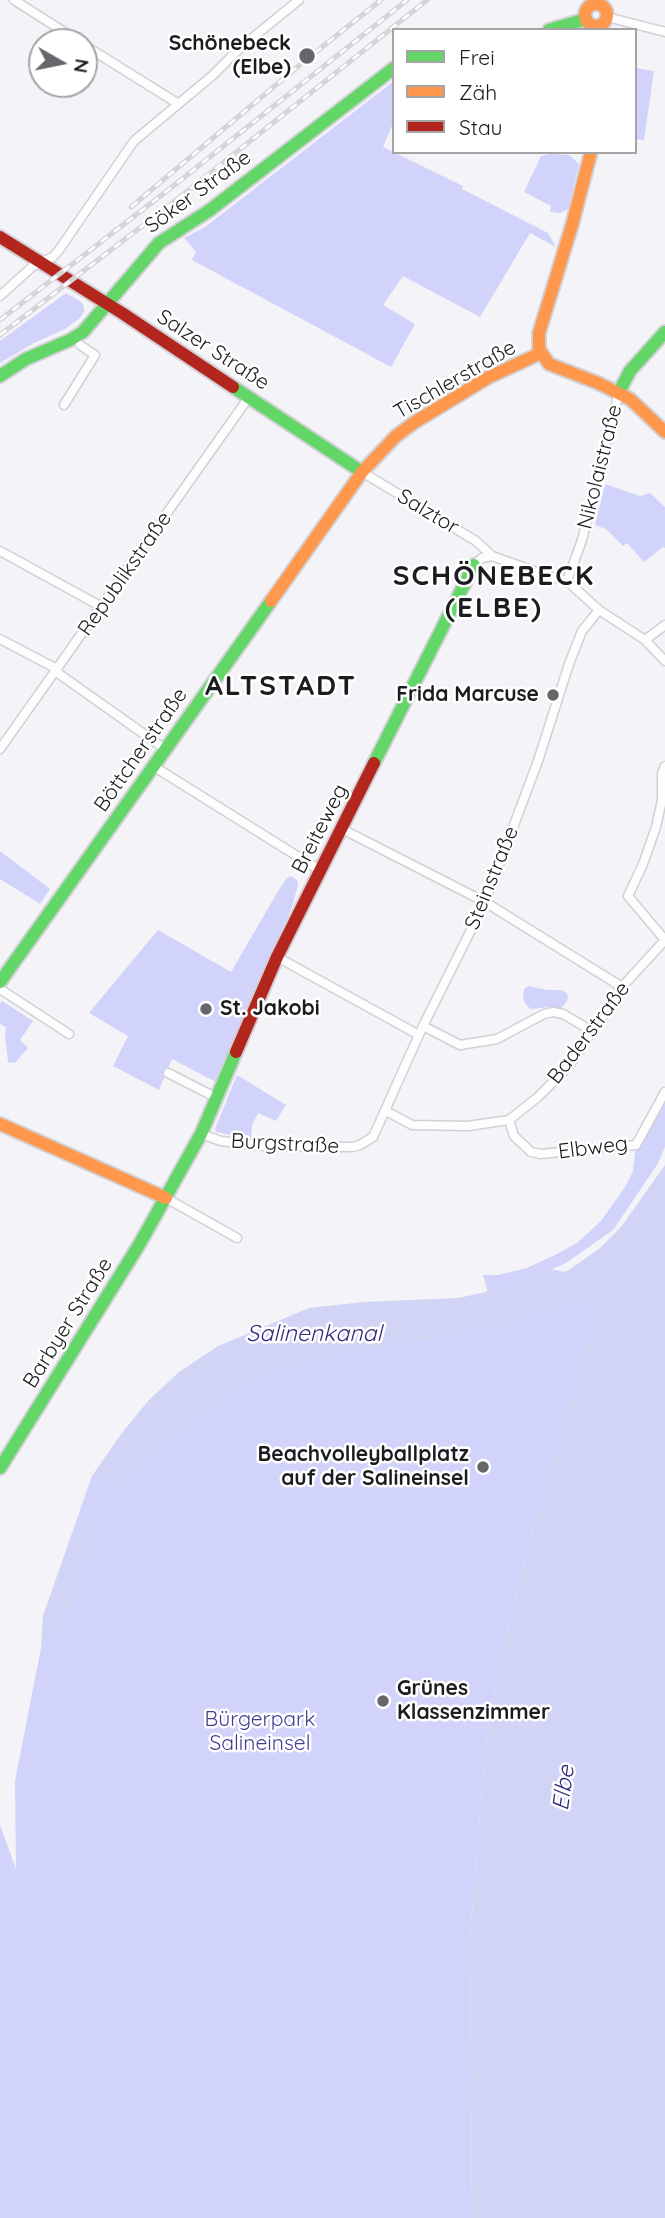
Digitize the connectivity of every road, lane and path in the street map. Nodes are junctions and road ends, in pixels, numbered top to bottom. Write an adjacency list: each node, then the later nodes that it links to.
1 (14, 0): 6 (street)
2 (299, 0): 13 (street)
3 (602, 2): 4 (street); 5 (street)
4 (586, 19): 5 (street); 7 (street)
5 (601, 24): 8 (street)
6 (58, 28)
7 (556, 28)
8 (633, 28)
9 (637, 28): 10 (street)
10 (665, 32)
11 (98, 53): 13 (street)
12 (392, 70): 18 (street, Söker Straße)
13 (177, 103): 16 (street)
14 (590, 154): 21 (street, Tischlerstraße)
15 (0, 237): 16 (street, Salzer Straße)
16 (41, 263): 17 (street); 18 (street, Salzer Straße)
17 (0, 296)
18 (107, 304): 22 (street, Söker Straße); 24 (street, Salzer Straße)
19 (665, 332): 23 (street)
20 (79, 345): 25 (street)
21 (541, 353): 23 (street); 27 (street, Tischlerstraße)
22 (0, 376)
23 (619, 392): 26 (street); 31 (street, Nikolaistraße)
24 (249, 397): 27 (street, Salzer Straße); 32 (street, Republikstraße)
25 (64, 405)
26 (665, 432)
27 (362, 472): 29 (street, Salztor); 40 (street, Böttcherstraße)
28 (0, 551): 32 (street)
29 (492, 556): 30 (street, Breiteweg); 31 (street)
30 (474, 565): 43 (street, Breiteweg)
31 (567, 581): 33 (street)
32 (102, 607): 38 (street, Republikstraße)
33 (599, 610): 36 (street); 45 (street, Steinstraße)
34 (665, 625): 36 (street)
35 (0, 639): 38 (street)
36 (645, 640): 37 (street)
37 (665, 661)
38 (56, 670): 39 (street, Republikstraße); 40 (street)
39 (0, 749)
40 (165, 749): 41 (street, Böttcherstraße)
41 (153, 766): 44 (street); 48 (street, Böttcherstraße)
42 (665, 766): 46 (street)
43 (342, 828): 44 (street, Breiteweg); 45 (street)
44 (321, 871): 47 (street, Breiteweg)
45 (485, 902): 49 (street); 51 (street, Steinstraße)
46 (665, 940): 49 (street, Baderstraße)
47 (277, 957): 51 (street); 56 (street, Breiteweg)
48 (0, 982)
49 (622, 987): 52 (street, Baderstraße)
50 (0, 989): 53 (street)
51 (421, 1031): 52 (street); 57 (street, Steinstraße)
52 (592, 1031): 58 (street, Baderstraße)
53 (69, 1034)
54 (168, 1073): 56 (street)
55 (665, 1092): 58 (street, Elbweg)
56 (217, 1098): 60 (street, Breiteweg)
57 (386, 1111): 58 (street, Baderstraße); 61 (street, Steinstraße)
58 (509, 1120)
59 (0, 1124): 62 (street)
60 (201, 1134): 61 (street, Burgstraße); 62 (street, Barbyer Straße)
61 (370, 1140)
62 (166, 1198): 63 (street); 64 (street, Barbyer Straße)
63 (237, 1238)
64 (0, 1468)

